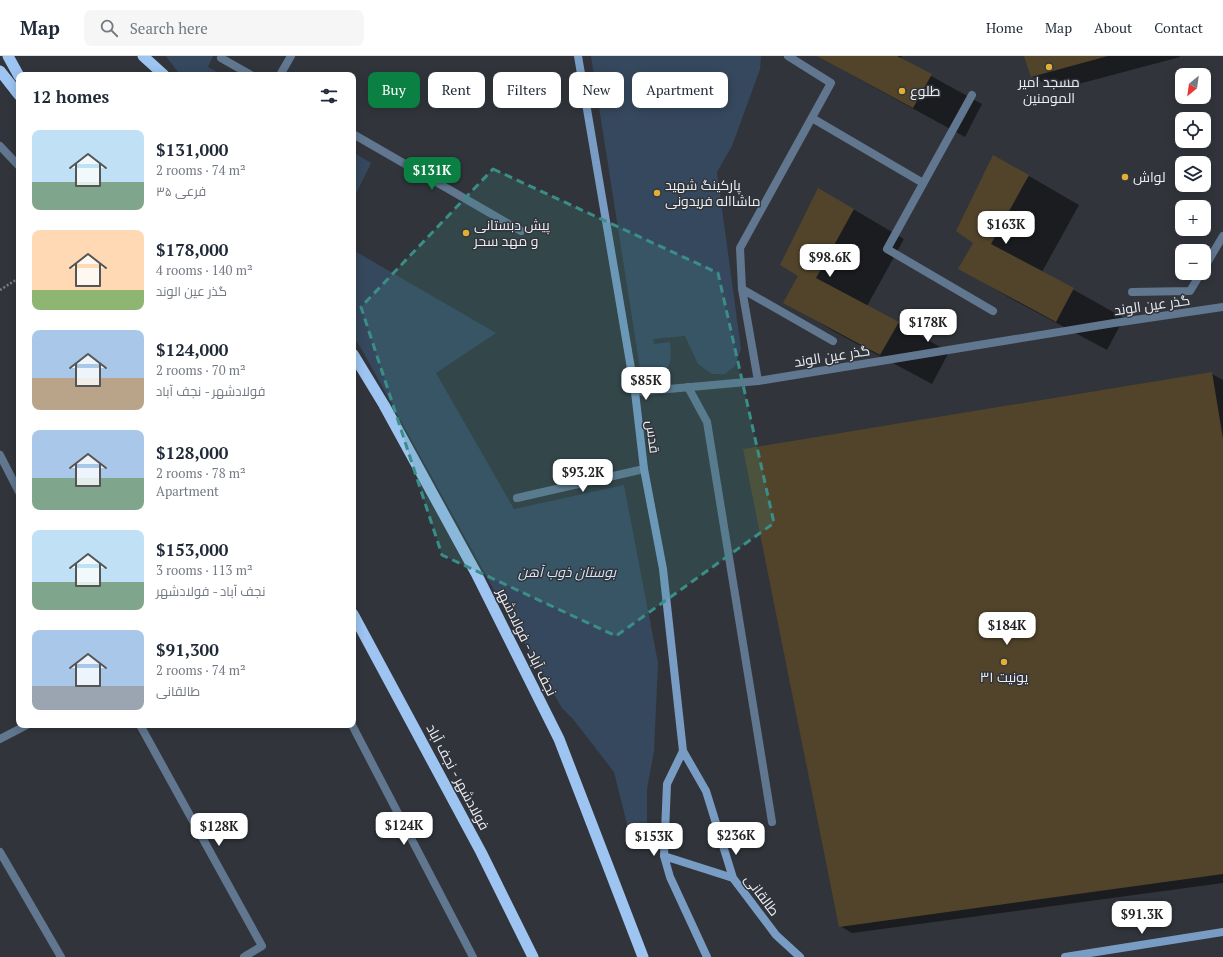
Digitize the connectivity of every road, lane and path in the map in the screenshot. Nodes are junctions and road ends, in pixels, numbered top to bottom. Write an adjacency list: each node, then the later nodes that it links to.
1 (8, 56): 9 (highway)
2 (143, 56): 10 (highway)
3 (152, 56): 11 (highway)
4 (291, 56): 13 (street)
5 (578, 56): 35 (main road, قدس)
6 (788, 56): 16 (street)
7 (221, 58): 12 (street)
8 (0, 71): 14 (highway)
9 (17, 72)
10 (161, 72)
11 (165, 72)
12 (246, 72)
13 (282, 72)
14 (16, 91)
15 (972, 95): 20 (street)
16 (812, 118): 20 (street); 26 (street)
17 (356, 136): 21 (street)
18 (0, 146): 19 (street)
19 (16, 163)
20 (923, 183): 30 (street)
21 (521, 231)
22 (1223, 236): 23 (street)
23 (1211, 256)
24 (16, 280): 27 (path)
25 (1197, 280): 28 (street)
26 (742, 289): 31 (street); 33 (street)
27 (0, 290)
28 (1132, 292)
29 (1223, 307): 33 (street, گذر عین الوند)
30 (993, 312)
31 (833, 341)
32 (356, 359): 55 (highway, نجف آباد - فولادشهر)
33 (758, 381): 34 (street, گذر عین الوند)
34 (688, 387): 35 (street, گذر عین الوند); 46 (street)
35 (634, 392): 37 (main road, قدس)
36 (0, 455): 38 (street)
37 (644, 469): 39 (street); 45 (main road, قدس)
38 (16, 486)
39 (517, 498)
40 (356, 620): 54 (highway, فولادشهر - نجف آباد)
41 (21, 728): 44 (street)
42 (142, 728): 52 (street)
43 (354, 728): 53 (street)
44 (0, 739)
45 (683, 751): 48 (main road); 49 (main road, طالقانی)
46 (772, 822)
47 (0, 852): 51 (street)
48 (664, 856): 49 (main road); 56 (main road)
49 (732, 878): 57 (main road, طالقانی)
50 (1223, 932): 58 (main road)
51 (61, 957)
52 (244, 957)
53 (474, 957)
54 (533, 957)
55 (643, 957)
56 (707, 957)
57 (800, 957)
58 (1065, 957)

